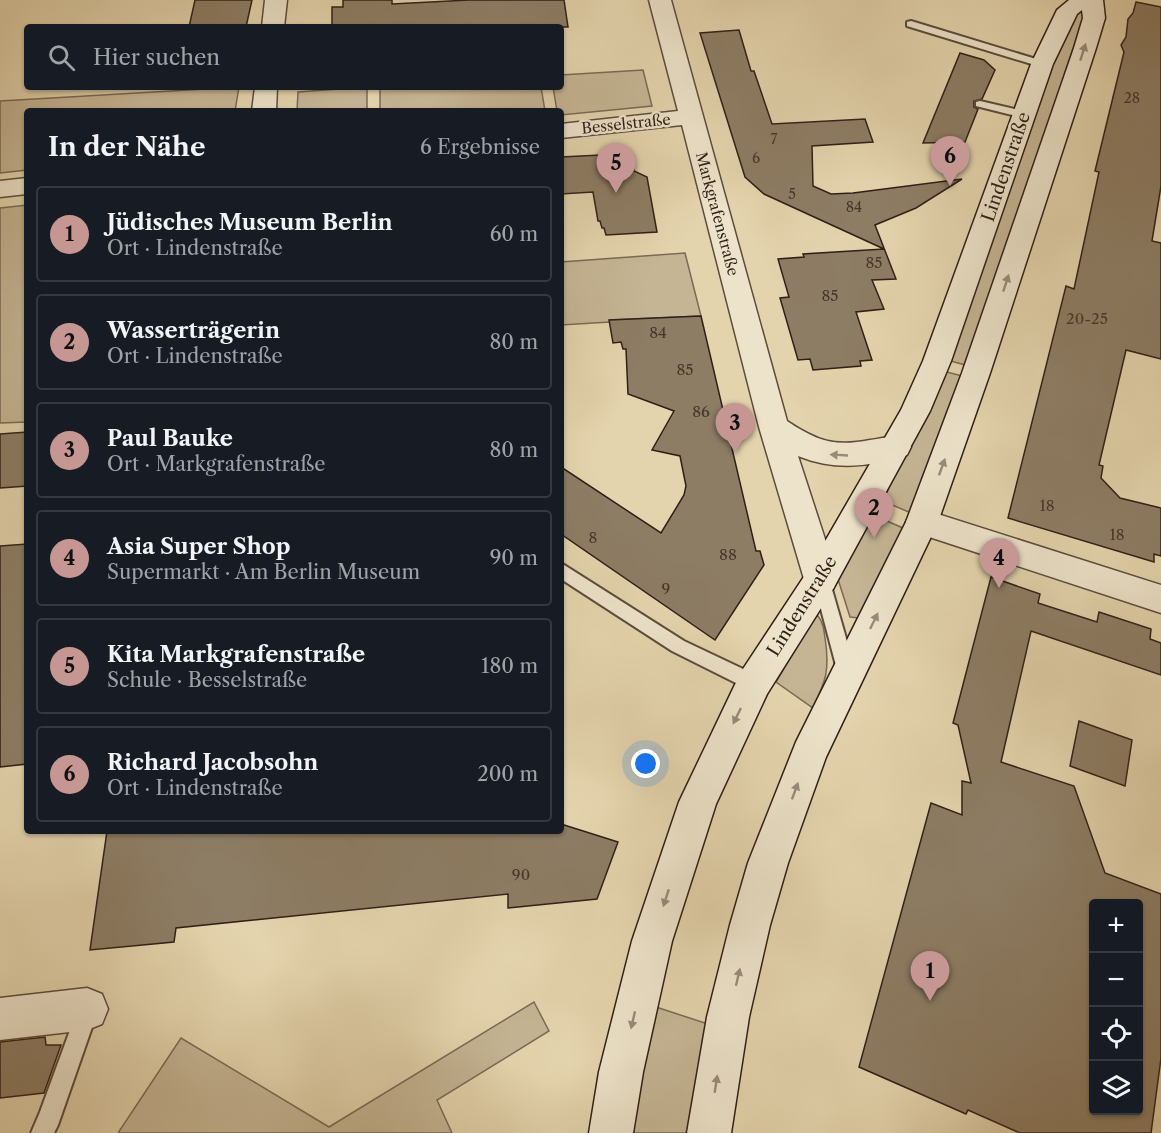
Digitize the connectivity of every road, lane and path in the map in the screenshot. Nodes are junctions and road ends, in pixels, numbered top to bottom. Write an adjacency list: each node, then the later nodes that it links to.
1 (276, 0): 5 (main road)
2 (660, 0): 12 (main road, Markgrafenstraße)
3 (1083, 0): 7 (main road, Lindenstraße)
4 (1092, 0): 18 (main road, Lindenstraße, one-way to 4)
5 (273, 24)
6 (911, 24): 7 (lane)
7 (1042, 64): 11 (main road, Lindenstraße)
8 (266, 90): 10 (main road)
9 (980, 104): 11 (lane)
10 (264, 108)
11 (1024, 114): 17 (main road, Lindenstraße)
12 (692, 117): 13 (main road, Besselstraße); 16 (main road, Markgrafenstraße)
13 (564, 131)
14 (24, 186): 15 (main road)
15 (0, 189)
16 (774, 427): 17 (main road, one-way to 16); 20 (main road, Markgrafenstraße)
17 (896, 447): 20 (main road, Lindenstraße)
18 (922, 522): 21 (main road); 22 (main road, Lindenstraße, one-way to 18)
19 (564, 572): 23 (lane)
20 (821, 579): 22 (lane); 23 (main road, Lindenstraße)
21 (1161, 599)
22 (848, 674): 28 (main road, Lindenstraße, one-way to 22)
23 (754, 683): 27 (main road, Lindenstraße, one-way to 27)
24 (87, 1009): 25 (main road); 26 (lane)
25 (0, 1019)
26 (42, 1133)
27 (611, 1133)
28 (709, 1133)

